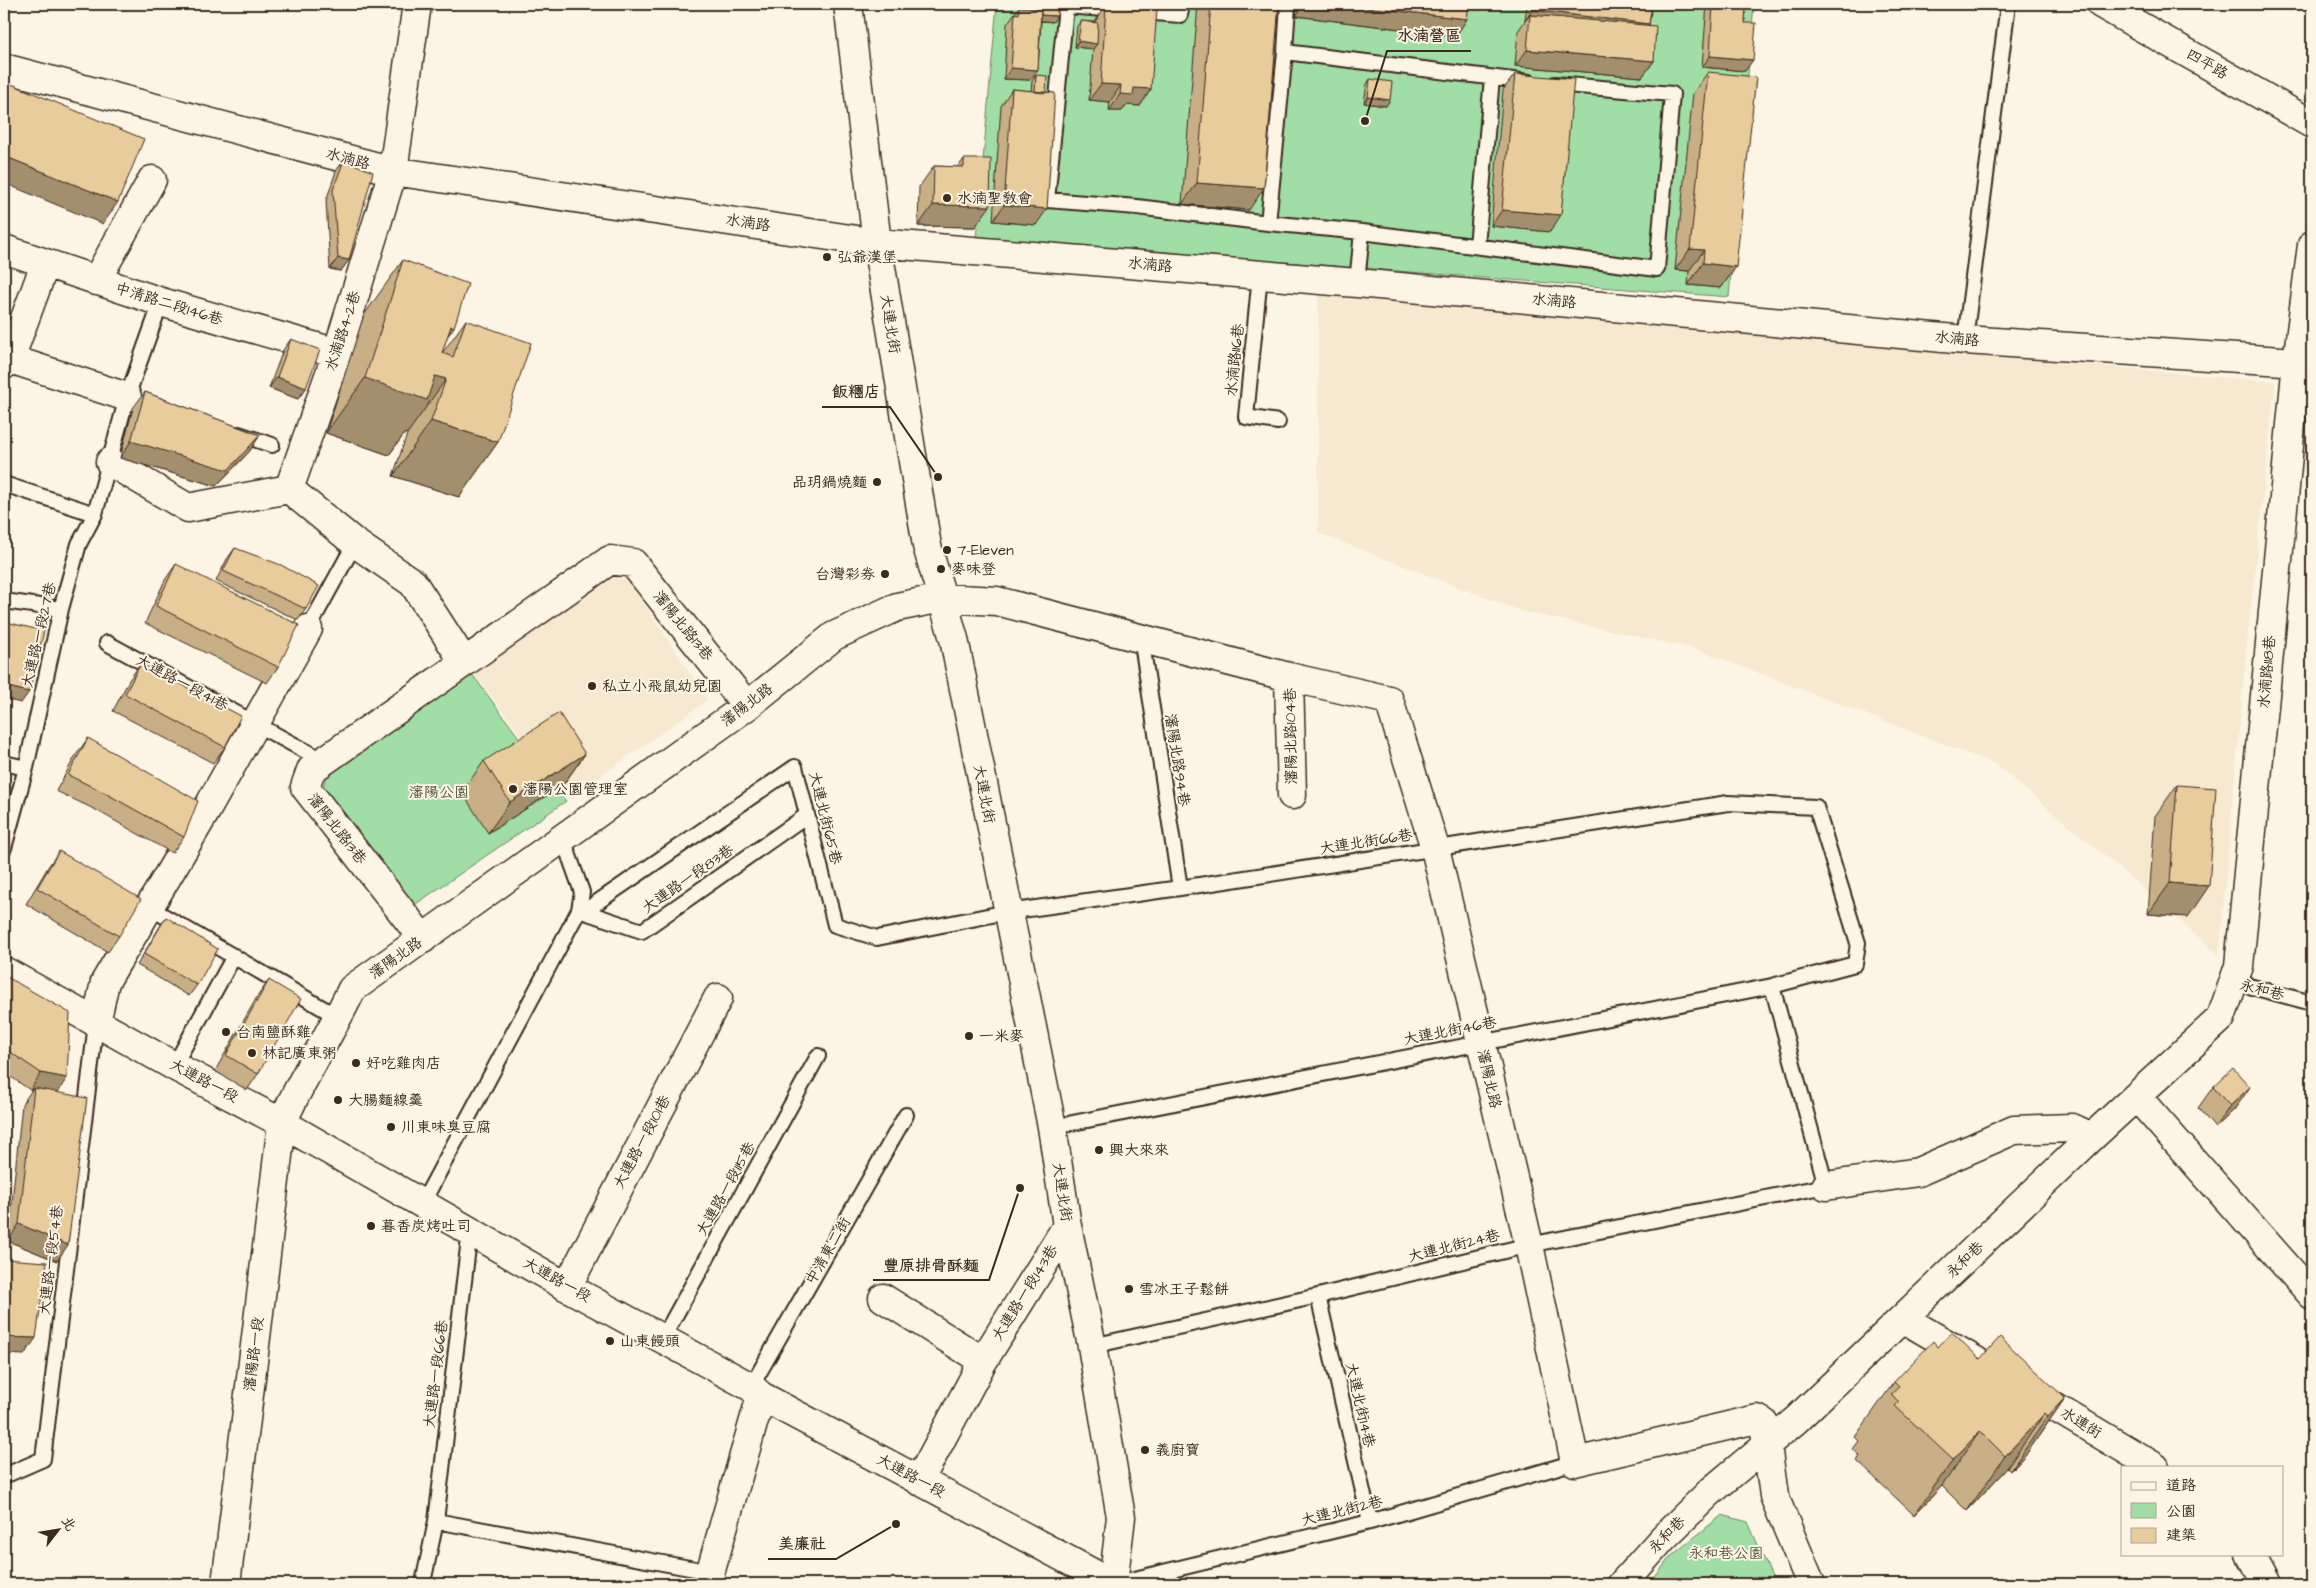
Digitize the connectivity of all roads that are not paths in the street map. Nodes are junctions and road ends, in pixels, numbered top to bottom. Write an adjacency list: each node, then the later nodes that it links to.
1 (417, 4): 11 (street, 水湳路4-2巷)
2 (848, 4): 15 (street, 大連北街)
3 (1182, 4): 13 (lane)
4 (1288, 4): 7 (lane)
5 (2008, 4): 24 (lane)
6 (2101, 4): 10 (street, 四平路)
7 (1285, 52): 9 (lane); 13 (lane)
8 (4, 68): 11 (street, 水湳路)
9 (1492, 78): 17 (lane); 17 (lane)
10 (2312, 124)
11 (393, 171): 15 (street, 水湳路); 25 (street, 水湳路4-2巷)
12 (152, 180): 21 (street)
13 (1268, 223): 14 (lane)
14 (1362, 232): 17 (lane); 22 (lane)
15 (877, 243): 20 (street, 水湳路); 37 (street, 大連北街)
16 (2312, 245): 27 (street, 水湳路118巷)
17 (1477, 246)
18 (4, 249): 19 (street, 中清路二段146巷)
19 (45, 264): 21 (street, 中清路二段146巷); 26 (street)
20 (1260, 274): 22 (street, 水湳路); 29 (lane, 水湳路116巷)
21 (96, 281): 23 (street, 中清路二段146巷)
22 (1357, 283): 24 (street, 水湳路)
23 (161, 302): 25 (street, 中清路二段146巷); 28 (lane, 大連路一段27巷)
24 (1965, 340): 27 (street, 水湳路)
25 (337, 353): 34 (street, 水湳路4-2巷)
26 (7, 362): 28 (street)
27 (2305, 362): 63 (street, 水湳路118巷)
28 (131, 398): 32 (lane, 大連路一段27巷)
29 (1278, 422)
30 (226, 430): 31 (lane)
31 (272, 445)
32 (110, 462): 34 (street); 35 (lane, 大連路一段27巷)
33 (4, 484): 35 (lane)
34 (289, 489): 36 (street)
35 (95, 514): 39 (lane, 大連路一段27巷)
36 (355, 543): 40 (lane); 43 (street)
37 (942, 598): 41 (street, 瀋陽北路); 45 (street, 瀋陽北路); 58 (street, 大連北街)
38 (4, 602): 39 (lane)
39 (61, 609): 49 (lane, 大連路一段27巷)
40 (299, 626): 46 (street)
41 (1141, 637): 44 (street, 瀋陽北路); 55 (lane, 瀋陽北路94巷)
42 (107, 643): 46 (lane, 大連路一段41巷)
43 (464, 662): 45 (street, 瀋陽北路13巷); 47 (street, 瀋陽北路13巷)
44 (1289, 677): 50 (street, 瀋陽北路104巷); 54 (street, 瀋陽北路)
45 (747, 706): 52 (street, 瀋陽北路)
46 (256, 723): 47 (lane, 大連路一段41巷); 56 (street)
47 (324, 761): 59 (street, 瀋陽北路13巷)
48 (4, 763): 49 (lane)
49 (26, 768): 53 (lane, 大連路一段27巷)
50 (1292, 795)
51 (807, 815): 57 (lane, 大連路一段83巷); 57 (lane, 大連北街65巷); 58 (lane, 大連北街65巷)
52 (562, 836): 57 (lane); 59 (street, 瀋陽北路)
53 (4, 848)
54 (1435, 848): 55 (lane, 大連北街66巷); 61 (lane, 大連北街66巷); 69 (street, 瀋陽北路)
55 (1180, 888): 58 (lane, 大連北街66巷)
56 (141, 902): 60 (lane); 68 (street)
57 (581, 911): 78 (lane)
58 (1007, 912): 75 (street, 大連北街)
59 (423, 939): 67 (street, 瀋陽北路)
60 (234, 956): 67 (lane); 71 (lane)
61 (1855, 964): 64 (lane, 大連北街46巷)
62 (4, 971): 68 (street, 大連路一段)
63 (2234, 982): 66 (lane, 永和巷); 72 (street, 永和巷)
64 (1772, 986): 69 (lane, 大連北街46巷); 77 (lane)
65 (718, 998): 82 (street, 大連路一段101巷)
66 (2312, 1003)
67 (338, 1017): 74 (street, 瀋陽北路)
68 (96, 1023): 71 (street, 大連路一段); 94 (lane, 大連路一段54巷)
69 (1480, 1042): 75 (lane, 大連北街46巷); 81 (street, 瀋陽北路)
70 (818, 1056): 87 (lane, 大連路一段115巷)
71 (174, 1066): 74 (street, 大連路一段)
72 (2137, 1097): 76 (street, 永和巷); 83 (street)
73 (906, 1115): 90 (lane, 中清東二街)
74 (282, 1123): 78 (street, 大連路一段); 101 (street, 瀋陽路一段)
75 (1052, 1127): 79 (street, 大連北街)
76 (2092, 1137): 77 (street); 86 (street, 永和巷)
77 (1826, 1186): 81 (lane, 大連北街24巷)
78 (422, 1204): 80 (street, 大連路一段)
79 (1067, 1226): 88 (street, 大連北街); 89 (street, 大連路一段143巷)
80 (470, 1230): 82 (street, 大連路一段); 96 (lane, 大連路一段66巷)
81 (1529, 1245): 84 (lane, 大連北街24巷); 92 (street, 瀋陽北路)
82 (567, 1286): 87 (street, 大連路一段)
83 (2312, 1295)
84 (1318, 1296): 88 (lane, 大連北街24巷); 97 (lane, 大連北街14巷)
85 (883, 1298): 89 (street)
86 (1904, 1318): 91 (street, 永和巷); 93 (street, 水連街)
87 (662, 1338): 90 (street, 大連路一段)
88 (1092, 1346): 102 (street, 大連北街)
89 (983, 1361): 95 (street, 大連路一段143巷)
90 (756, 1392): 95 (street, 大連路一段); 100 (street, 中清東二街)
91 (1767, 1443): 92 (street); 103 (street, 永和巷); 104 (street)
92 (1575, 1462): 97 (lane, 大連北街2巷)
93 (2153, 1466)
94 (4, 1476)
95 (920, 1481): 102 (street, 大連路一段)
96 (436, 1521): 99 (lane, 大連路一段66巷); 100 (lane)
97 (1370, 1522): 102 (lane, 大連北街2巷)
98 (2251, 1556): 105 (street)
99 (424, 1578)
100 (709, 1578)
101 (226, 1584)
102 (1113, 1584)
103 (1622, 1584)
104 (1811, 1584)
105 (2266, 1584)

